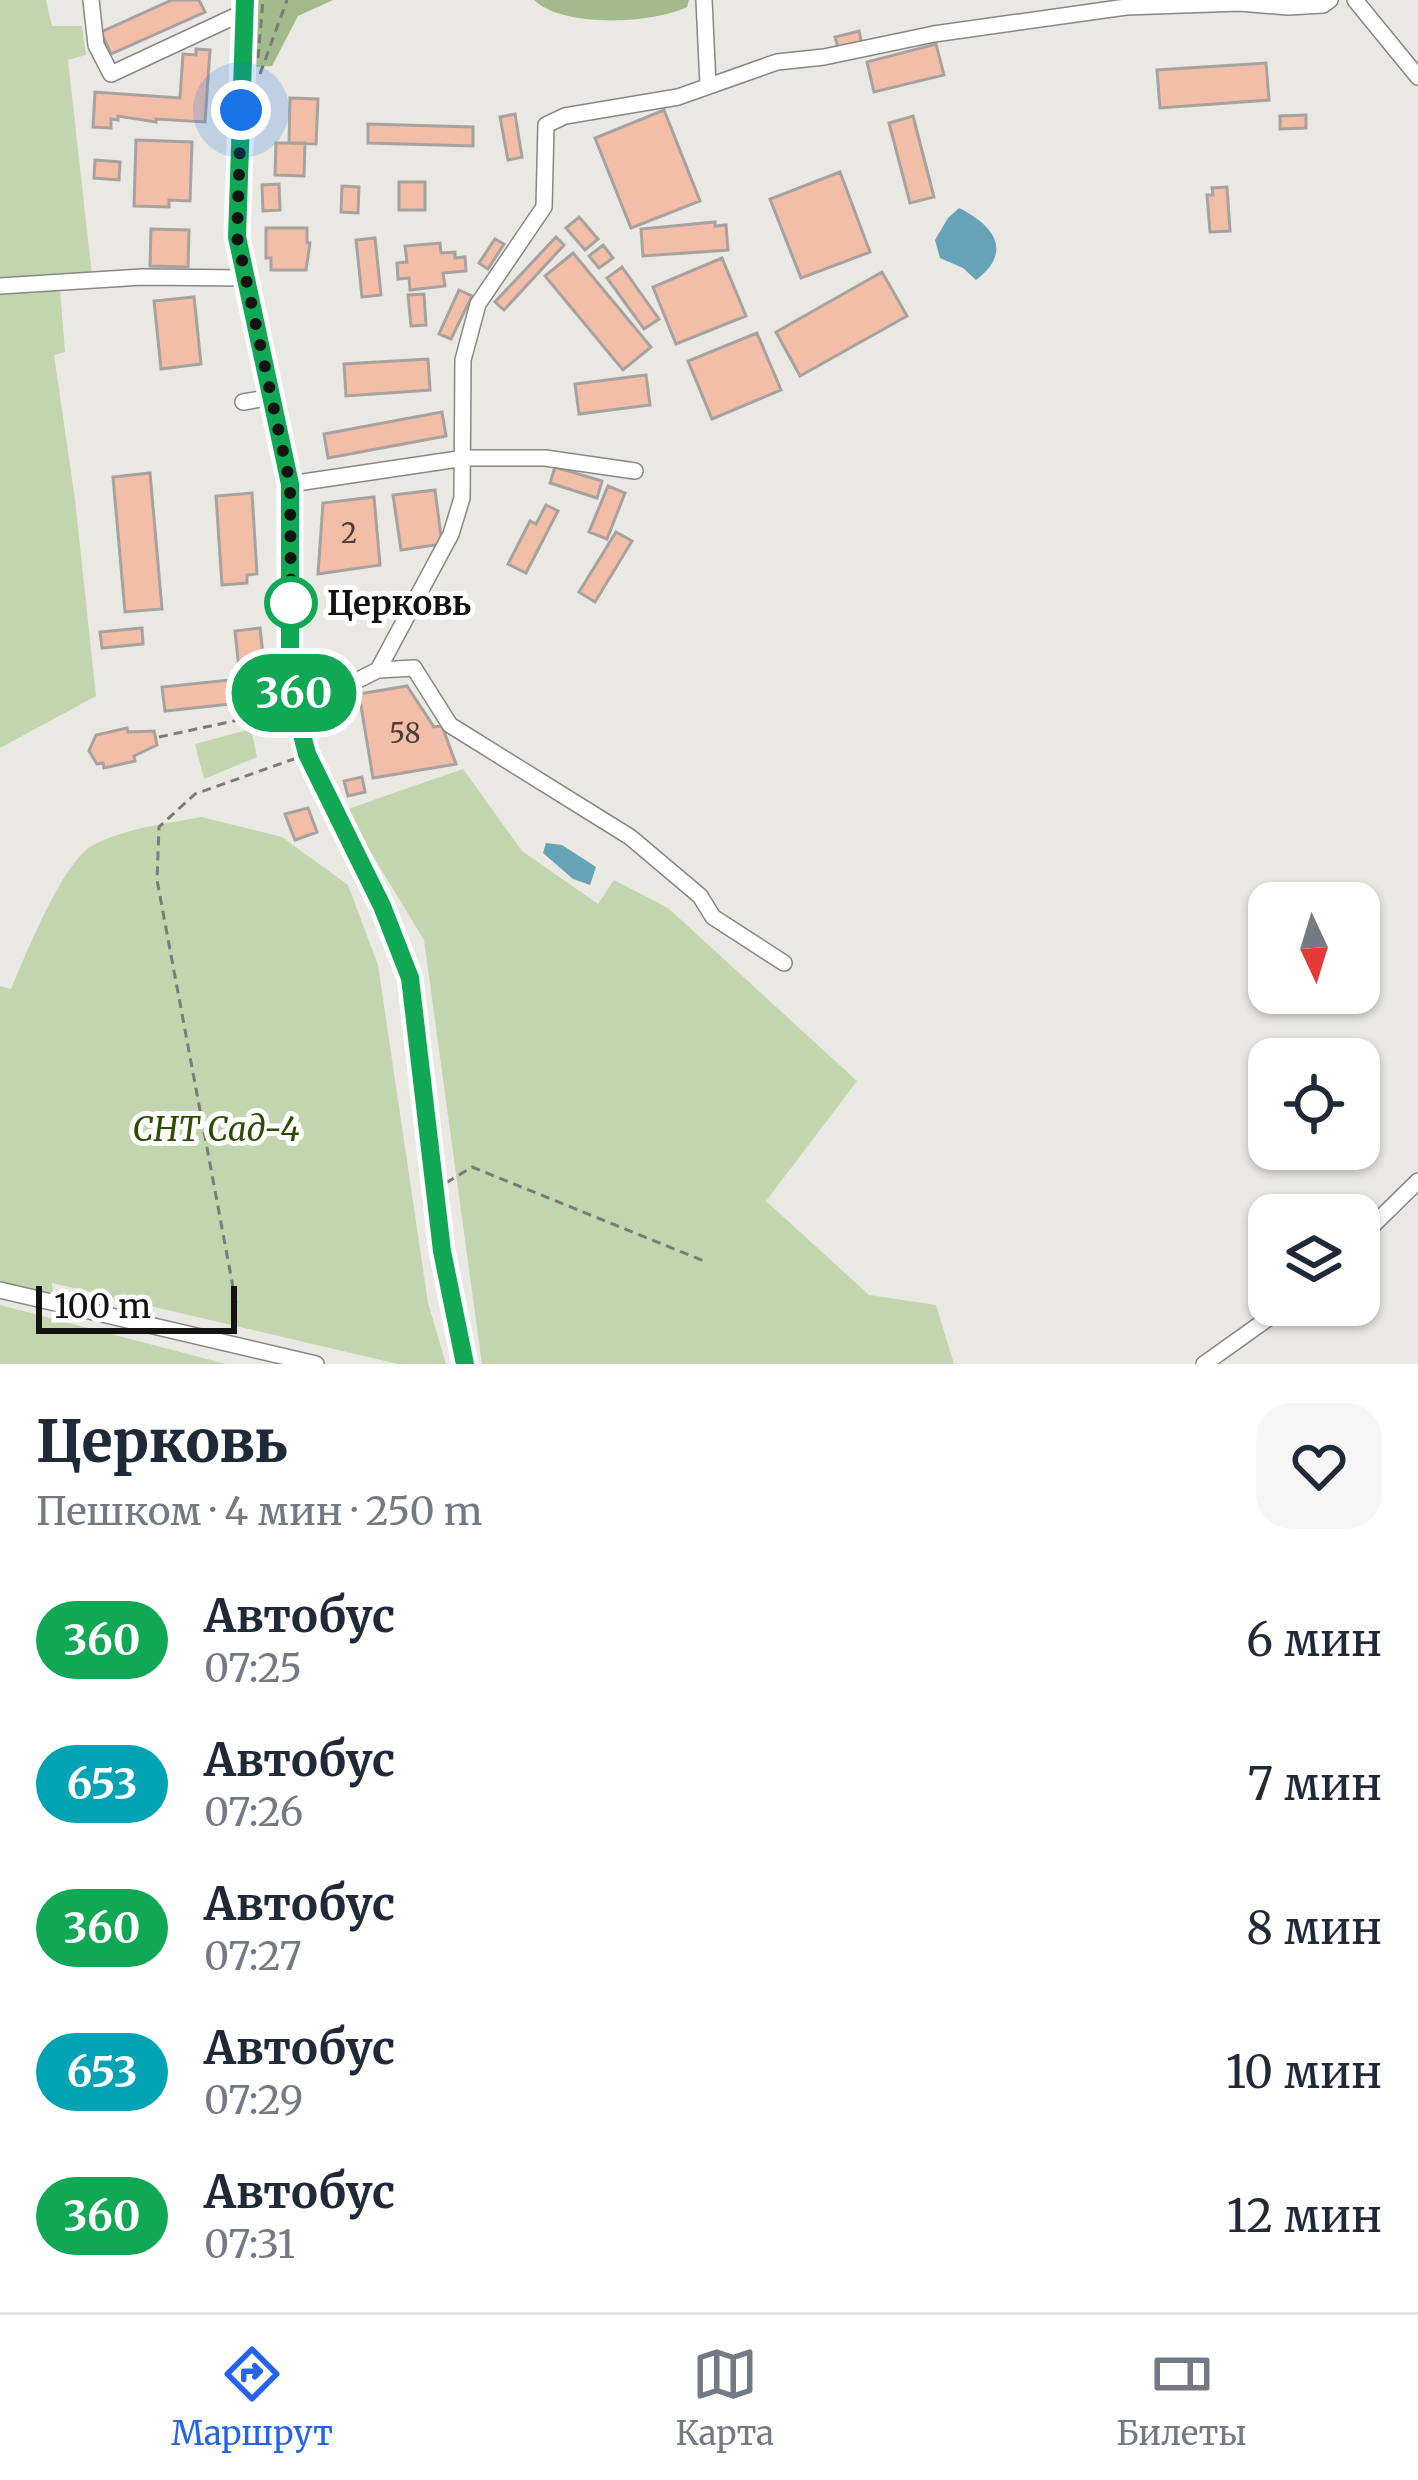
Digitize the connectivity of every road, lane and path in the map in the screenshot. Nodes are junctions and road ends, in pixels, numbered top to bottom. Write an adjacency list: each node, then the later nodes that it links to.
1 (262, 0): 2 (path)
2 (287, 0)
3 (704, 0): 9 (street)
4 (1330, 0): 9 (street)
5 (1355, 0): 8 (street)
6 (92, 1): 7 (street)
7 (244, 6): 10 (street)
8 (1418, 77)
9 (708, 85): 14 (street)
10 (246, 278): 11 (street); 12 (street)
11 (0, 286)
12 (273, 397): 13 (street); 16 (street)
13 (243, 402)
14 (467, 458): 15 (street); 16 (street); 17 (street)
15 (635, 471)
16 (290, 484): 18 (street)
17 (378, 670): 18 (street); 22 (street)
18 (296, 711): 19 (street); 21 (street)
19 (254, 717): 20 (path)
20 (159, 737)
21 (307, 754): 24 (street); 28 (path)
22 (784, 963)
23 (1418, 1181): 25 (street)
24 (434, 1190): 26 (path); 31 (street)
25 (1380, 1218)
26 (704, 1261)
27 (0, 1290): 30 (street)
28 (236, 1303)
29 (1257, 1326): 32 (street)
30 (316, 1364)
31 (465, 1364)
32 (1204, 1364)

